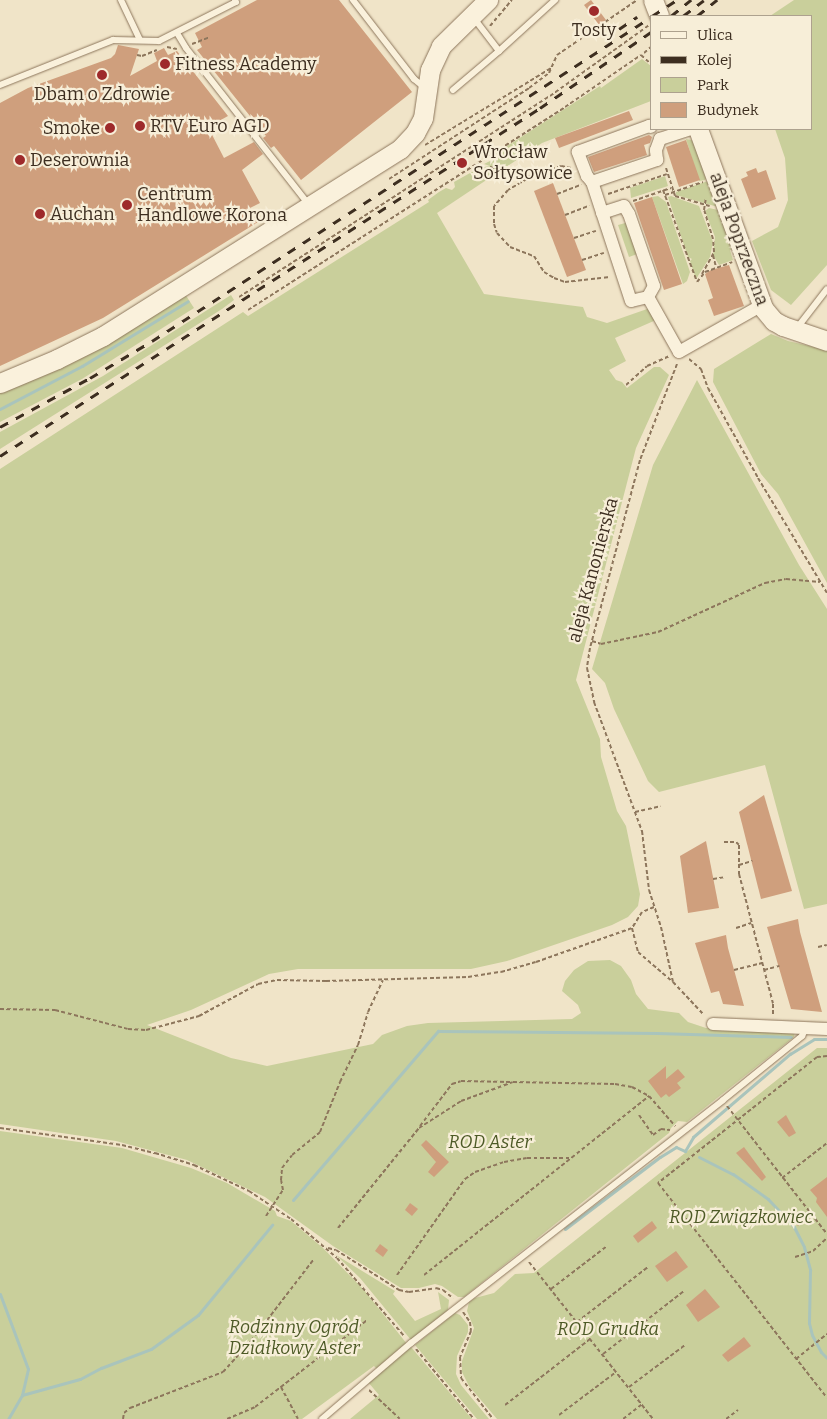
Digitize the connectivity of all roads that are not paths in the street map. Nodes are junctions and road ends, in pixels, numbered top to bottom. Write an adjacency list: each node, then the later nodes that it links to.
1 (121, 0): 10 (lane)
2 (352, 0): 13 (lane)
3 (497, 0): 7 (street)
4 (555, 0): 11 (lane)
5 (653, 0): 8 (street)
6 (237, 1): 9 (lane)
7 (479, 9): 11 (lane); 13 (street)
8 (659, 15)
9 (176, 33): 10 (lane); 21 (lane)
10 (140, 40): 12 (lane)
11 (499, 51): 14 (lane)
12 (0, 85)
13 (427, 89): 21 (street)
14 (453, 90)
15 (650, 127): 19 (street)
16 (679, 130): 18 (street)
17 (698, 130): 24 (street, aleja Poprzeczna)
18 (655, 132): 19 (street)
19 (589, 183): 20 (street)
20 (602, 204): 23 (street); 23 (street)
21 (310, 206): 27 (street)
22 (827, 289): 25 (lane)
23 (648, 297): 24 (street)
24 (762, 305): 25 (street, aleja Poprzeczna)
25 (795, 331): 26 (street, aleja Poprzeczna)
26 (827, 341)
27 (0, 384)
28 (713, 1024): 29 (street)
29 (806, 1028): 30 (street); 31 (lane)
30 (827, 1029)
31 (322, 1419)

